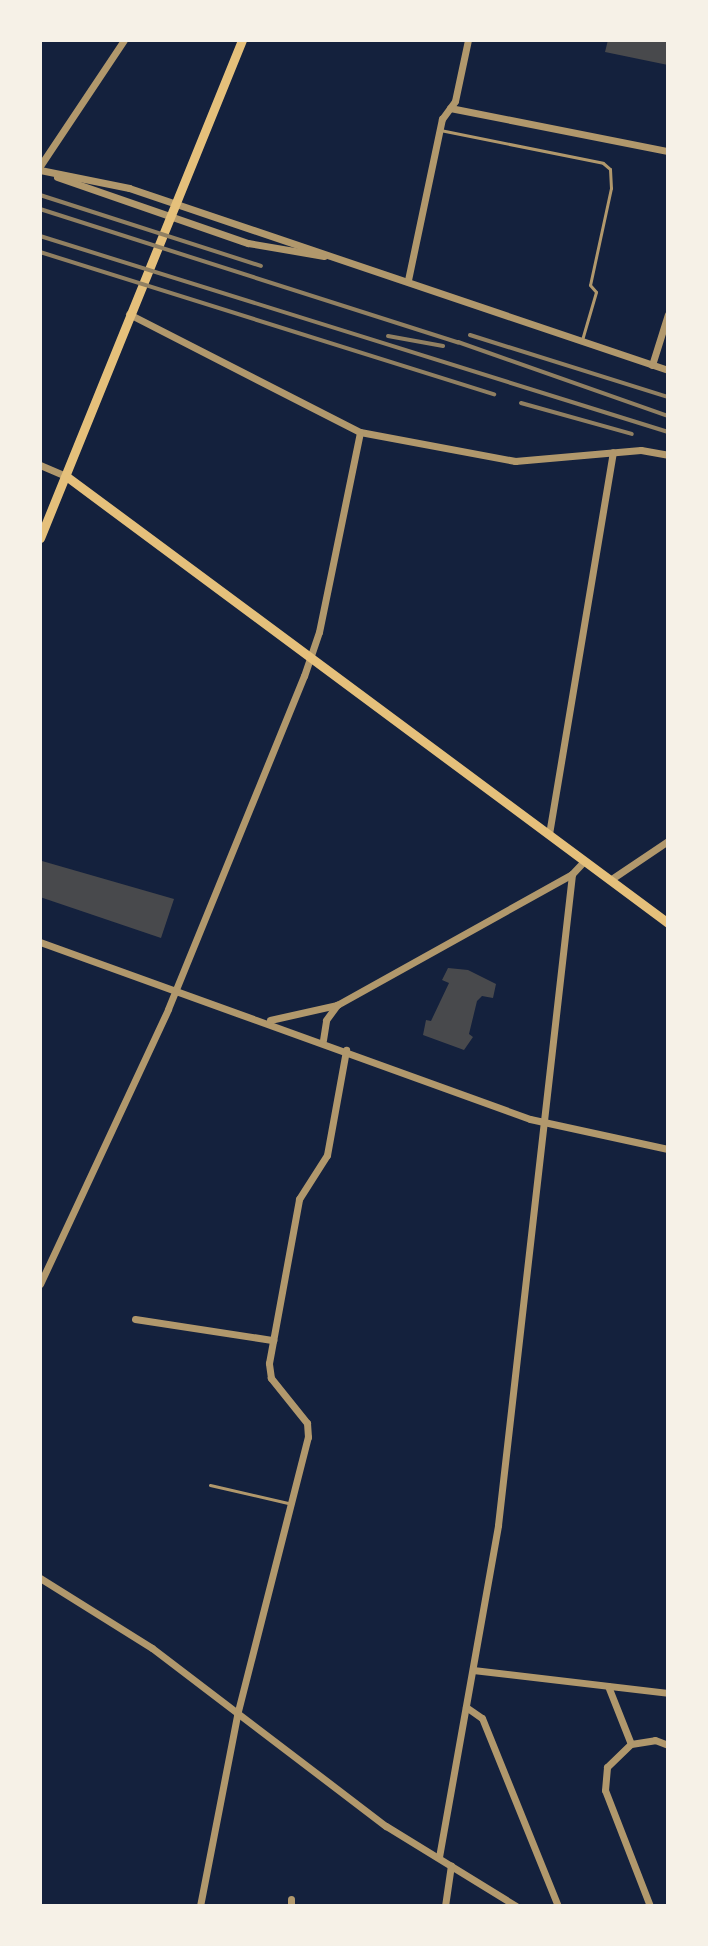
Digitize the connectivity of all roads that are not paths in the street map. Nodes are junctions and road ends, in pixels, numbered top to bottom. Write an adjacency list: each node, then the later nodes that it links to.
1 (124, 40): 7 (street)
2 (242, 40): 8 (main road)
3 (468, 40): 4 (street)
4 (450, 108): 5 (street); 6 (street)
5 (440, 130): 11 (street); 14 (lane)
6 (668, 151)
7 (40, 169): 8 (street); 9 (street)
8 (175, 203): 9 (main road); 10 (street)
9 (169, 217): 10 (street); 12 (main road)
10 (342, 258): 11 (street)
11 (408, 280): 14 (street)
12 (129, 314): 17 (street); 21 (main road)
13 (668, 314): 15 (street)
14 (582, 340): 15 (street)
15 (652, 365): 16 (street)
16 (668, 370)
17 (360, 432): 18 (street); 23 (street)
18 (613, 452): 19 (street); 24 (street)
19 (668, 455)
20 (40, 465): 21 (street)
21 (66, 476): 22 (main road); 23 (main road)
22 (40, 538)
23 (311, 657): 24 (main road); 31 (street)
24 (549, 834): 26 (main road)
25 (668, 841): 28 (street)
26 (584, 861): 27 (street); 28 (main road)
27 (572, 874): 32 (street); 36 (street)
28 (610, 880): 29 (main road)
29 (668, 923)
30 (40, 942): 31 (street)
31 (177, 988): 33 (street); 38 (street)
32 (337, 1005): 33 (street); 34 (street)
33 (268, 1020): 34 (street)
34 (323, 1040): 35 (street)
35 (346, 1050): 36 (street); 40 (street)
36 (545, 1123): 37 (street); 44 (street)
37 (668, 1149)
38 (40, 1284)
39 (135, 1319): 40 (street)
40 (273, 1340): 42 (street)
41 (210, 1485): 42 (lane)
42 (291, 1503): 48 (street)
43 (40, 1578): 48 (street)
44 (473, 1670): 45 (street); 47 (street)
45 (608, 1686): 46 (street); 49 (street)
46 (668, 1693)
47 (466, 1707): 51 (street); 56 (street)
48 (237, 1715): 51 (street); 53 (street)
49 (631, 1744): 50 (street); 57 (street)
50 (668, 1745)
51 (439, 1857): 52 (street)
52 (451, 1865): 54 (street); 55 (street)
53 (200, 1906)
54 (445, 1906)
55 (516, 1906)
56 (558, 1906)
57 (650, 1906)

